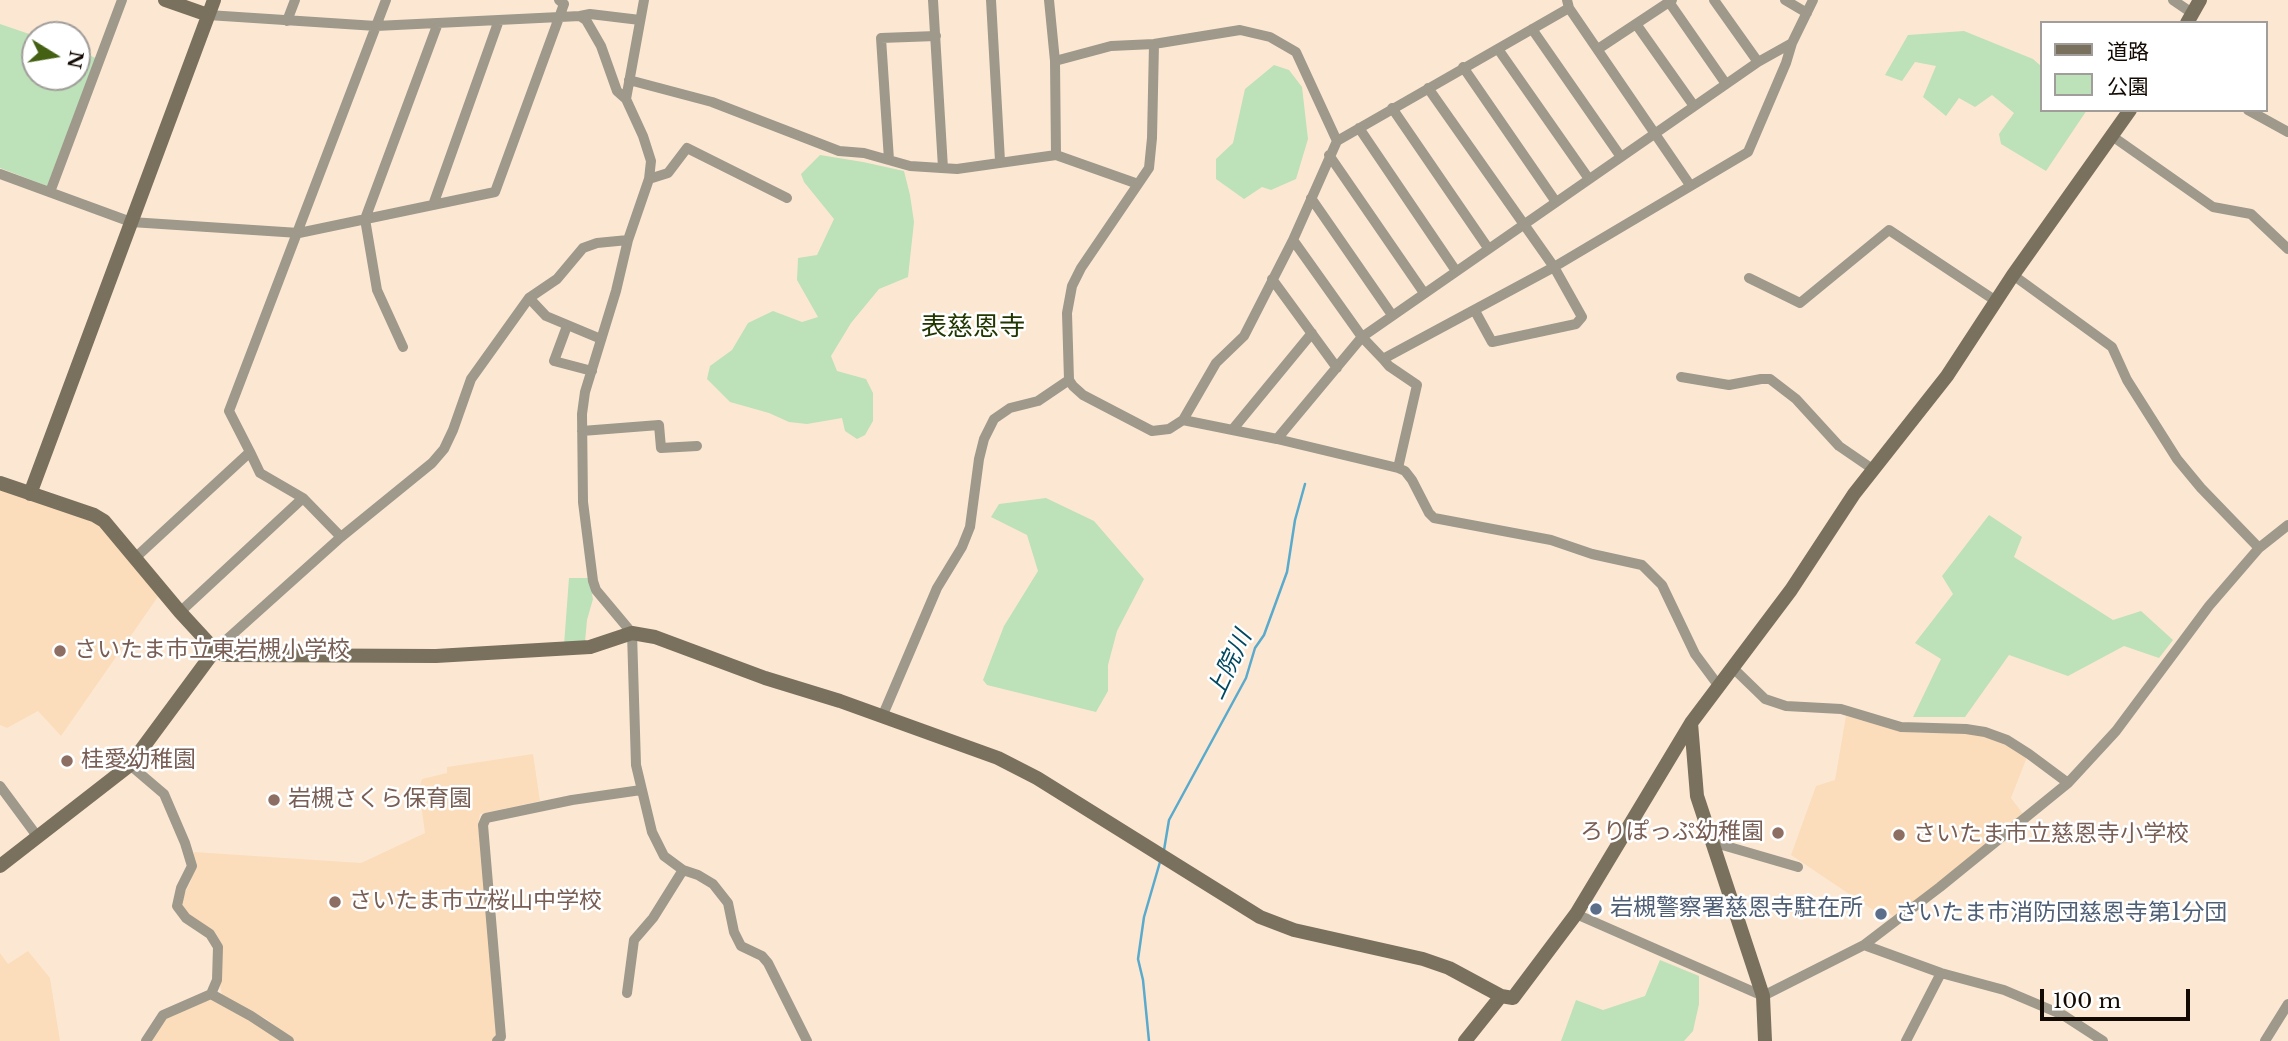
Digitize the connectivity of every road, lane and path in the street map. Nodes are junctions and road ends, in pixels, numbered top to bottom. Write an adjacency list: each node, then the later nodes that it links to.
1 (122, 0): 62 (street)
2 (166, 0): 19 (street)
3 (214, 0): 19 (street)
4 (295, 0): 25 (street)
5 (386, 0): 28 (street)
6 (559, 0): 20 (street)
7 (644, 0): 24 (street)
8 (933, 0): 30 (street)
9 (991, 0): 55 (street)
10 (1048, 0): 35 (street)
11 (1714, 0): 36 (street)
12 (1785, 0): 18 (street)
13 (1813, 0): 18 (street)
14 (2173, 0): 22 (street)
15 (2200, 0): 22 (street)
16 (1670, 1): 27 (street); 39 (street)
17 (1568, 4): 29 (street); 34 (street)
18 (1807, 13): 32 (street)
19 (208, 15): 25 (street); 68 (street)
20 (560, 16): 21 (street); 23 (street); 66 (street)
21 (580, 16): 24 (street); 41 (street)
22 (2190, 18)
23 (499, 20): 26 (street); 66 (street)
24 (640, 20): 38 (street)
25 (288, 21): 28 (street)
26 (438, 23): 28 (street); 67 (street)
27 (1636, 24): 34 (street); 42 (street)
28 (376, 26): 70 (street)
29 (1532, 29): 33 (street); 53 (street)
30 (936, 36): 54 (street); 56 (street)
31 (1154, 44): 35 (street); 50 (street); 60 (street)
32 (1792, 44): 36 (street); 61 (street)
33 (1497, 49): 37 (street); 58 (street)
34 (1598, 49): 48 (street)
35 (1055, 61): 51 (street)
36 (1758, 62): 39 (street)
37 (1463, 67): 40 (street); 65 (street)
38 (629, 80): 41 (street); 54 (street)
39 (1726, 84): 42 (street)
40 (1428, 88): 43 (street); 69 (street)
41 (626, 99): 59 (street)
42 (1694, 106): 48 (street)
43 (1392, 108): 46 (street); 73 (street)
44 (2129, 112): 49 (street)
45 (2252, 112): 47 (street)
46 (1359, 128): 50 (street); 76 (street)
47 (2288, 132)
48 (1655, 133): 53 (street); 61 (street)
49 (2112, 136): 74 (street); 77 (street)
50 (1337, 141): 52 (street)
51 (1056, 155): 55 (street); 60 (street)
52 (1329, 155): 64 (street); 80 (street)
53 (1621, 157): 58 (street)
54 (889, 160): 56 (street)
55 (1000, 162): 56 (street)
56 (943, 168)
57 (0, 174): 62 (street)
58 (1589, 178): 65 (street)
59 (649, 179): 63 (street); 71 (street)
60 (1138, 184): 94 (street)
61 (1690, 185): 75 (street)
62 (50, 192): 68 (street)
63 (787, 198)
64 (1311, 198): 72 (street); 84 (street)
65 (1556, 202): 69 (street)
66 (433, 205): 67 (street)
67 (365, 219): 70 (street); 89 (street)
68 (131, 222): 70 (street); 104 (street)
69 (1522, 225): 73 (street); 75 (street)
70 (299, 233): 100 (street)
71 (628, 240): 81 (street); 88 (street)
72 (1293, 240): 79 (street); 87 (street)
73 (1488, 248): 76 (street)
74 (2288, 249)
75 (1554, 267): 83 (street); 83 (street)
76 (1456, 271): 80 (street)
77 (2013, 275): 82 (street); 108 (street)
78 (1749, 278): 82 (street)
79 (1272, 279): 86 (street); 95 (street)
80 (1424, 293): 84 (street)
81 (529, 298): 85 (street); 107 (street)
82 (1996, 301): 102 (street)
83 (1475, 311): 90 (street)
84 (1392, 315): 87 (street)
85 (567, 326): 88 (street); 92 (street)
86 (1312, 333): 91 (street); 96 (street)
87 (1362, 337): 90 (street); 91 (street)
88 (601, 339): 92 (street)
89 (403, 347)
90 (1384, 359): 101 (street)
91 (1337, 368): 98 (street)
92 (592, 371): 97 (street)
93 (1681, 376): 102 (street)
94 (1069, 380): 95 (street); 115 (street)
95 (1183, 420): 96 (street)
96 (1233, 429): 98 (street)
97 (582, 431): 99 (street); 111 (street)
98 (1277, 439): 101 (street)
99 (697, 446)
100 (250, 452): 105 (street); 109 (street)
101 (1398, 468): 114 (street)
102 (1874, 470): 113 (street)
103 (0, 483): 104 (street)
104 (30, 494): 109 (street)
105 (303, 498): 107 (street); 110 (street)
106 (2286, 530): 108 (street)
107 (341, 537): 112 (street)
108 (2259, 548): 118 (street)
109 (135, 558): 110 (street)
110 (180, 612): 112 (street)
111 (632, 633): 112 (street); 115 (street); 120 (street)
112 (215, 650): 117 (street)
113 (1732, 667): 114 (street); 118 (street)
114 (1718, 685): 116 (street)
115 (882, 717): 131 (street)
116 (1691, 723): 122 (street); 126 (street)
117 (130, 765): 121 (street); 130 (street)
118 (2068, 783): 127 (street)
119 (0, 786): 121 (street)
120 (641, 790): 125 (street); 136 (street)
121 (37, 836): 123 (street)
122 (1712, 842): 124 (street); 132 (street)
123 (0, 866)
124 (1797, 867)
125 (683, 870): 129 (street); 137 (street)
126 (1576, 914): 131 (street); 132 (street)
127 (1864, 945): 128 (street); 132 (street)
128 (1941, 973): 140 (street); 141 (street)
129 (627, 993)
130 (211, 994): 134 (street); 135 (street)
131 (1501, 996): 138 (street)
132 (1763, 996): 139 (street)
133 (2288, 1004): 142 (street)
134 (146, 1041)
135 (289, 1041)
136 (497, 1041)
137 (807, 1041)
138 (1465, 1041)
139 (1765, 1041)
140 (1906, 1041)
141 (2103, 1041)
142 (2264, 1041)

